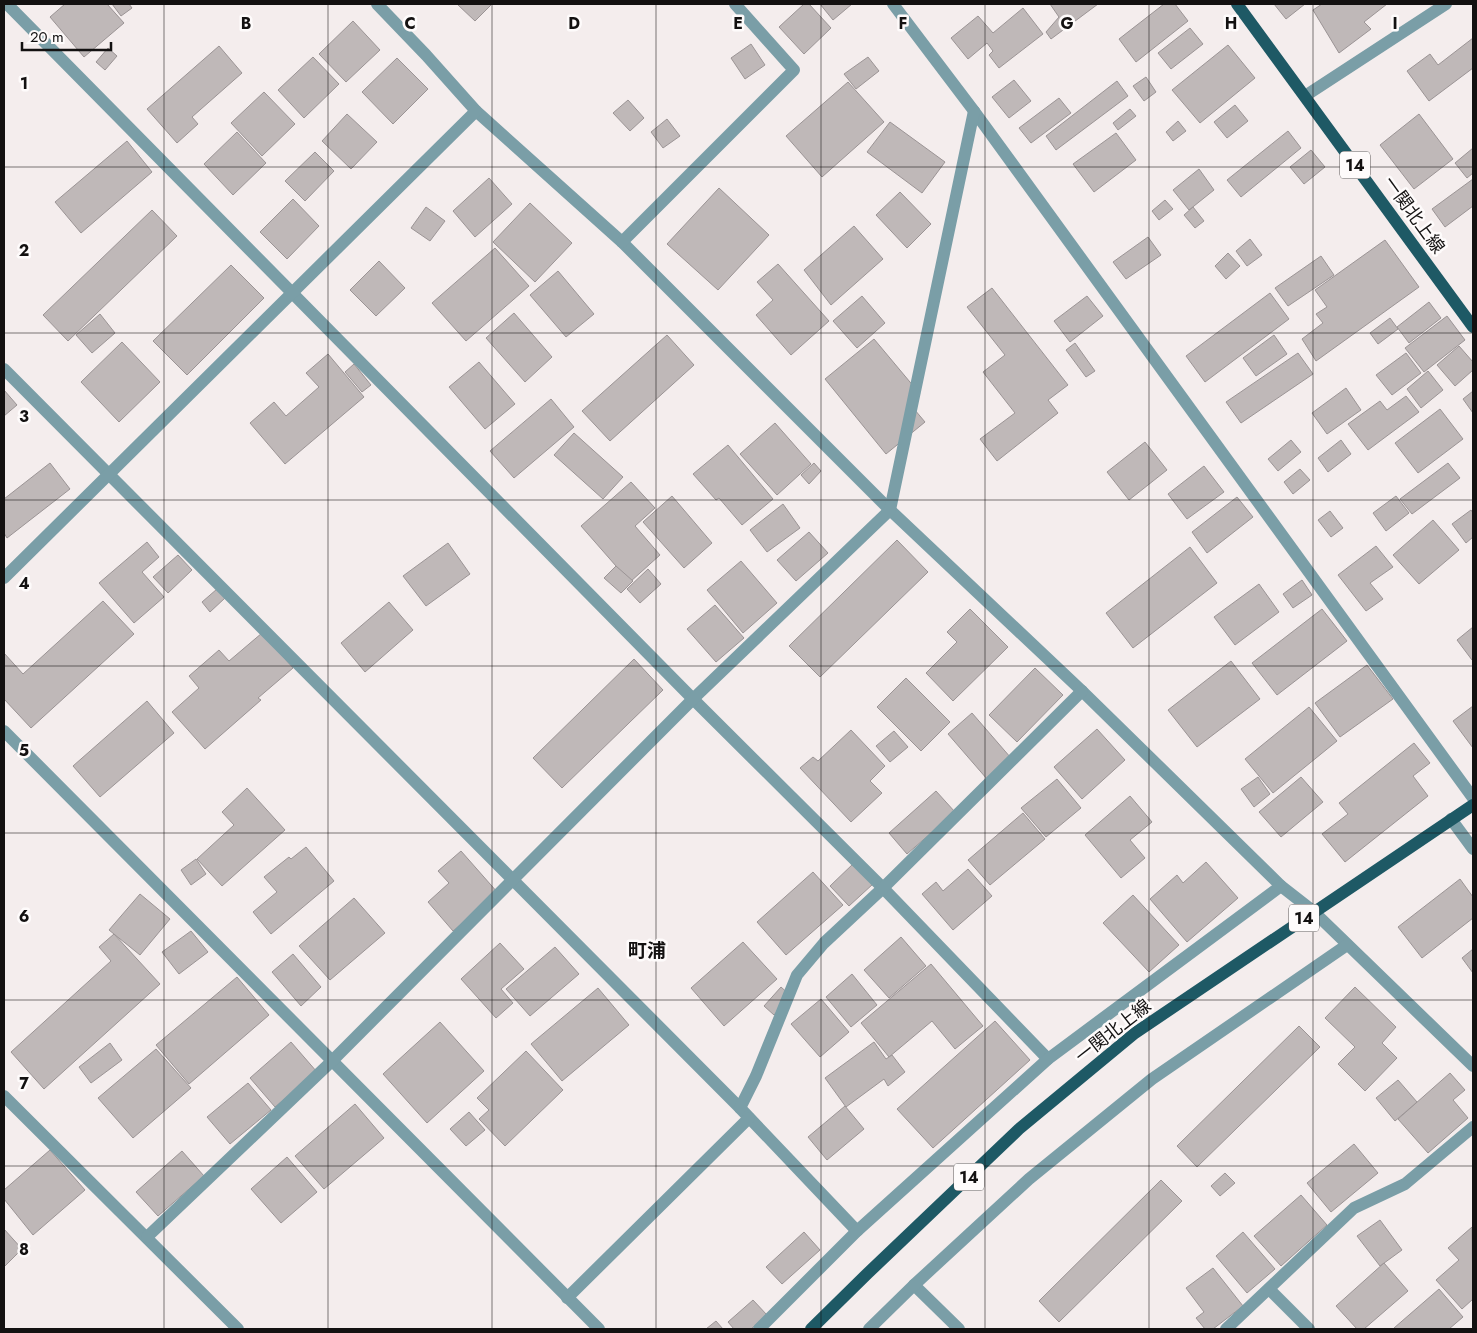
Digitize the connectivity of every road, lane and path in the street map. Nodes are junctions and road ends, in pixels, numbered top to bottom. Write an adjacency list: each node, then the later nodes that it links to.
1 (7, 4): 11 (street)
2 (377, 4): 8 (street)
3 (735, 4): 10 (street)
4 (893, 4): 9 (street)
5 (1237, 4): 7 (main road, 一関北上線 / 14)
6 (1446, 4): 7 (street)
7 (1305, 96): 12 (main road, 一関北上線 / 14)
8 (476, 111): 10 (street); 11 (street)
9 (974, 111): 15 (street); 20 (street)
10 (622, 242): 15 (street)
11 (292, 292): 14 (street); 18 (street)
12 (1473, 327)
13 (4, 369): 14 (street)
14 (108, 474): 16 (street); 24 (street)
15 (890, 510): 17 (street); 18 (street)
16 (4, 578)
17 (1082, 691): 25 (street); 26 (street)
18 (693, 699): 24 (street); 26 (street)
19 (4, 731): 30 (street)
20 (1473, 798)
21 (1473, 805): 22 (main road, 一関北上線 / 14)
22 (1451, 819): 23 (street); 27 (main road, 一関北上線 / 14)
23 (1473, 849)
24 (513, 879): 30 (street); 33 (street)
25 (1281, 886): 27 (street); 29 (street)
26 (883, 888): 29 (street); 33 (street)
27 (1313, 912): 28 (street); 44 (main road, 一関北上線 / 14)
28 (1347, 945): 31 (street); 38 (street)
29 (1048, 1058): 36 (street)
30 (332, 1061): 37 (street); 40 (street)
31 (1473, 1066)
32 (7, 1105): 37 (street)
33 (740, 1108): 34 (street)
34 (749, 1118): 36 (street); 40 (street)
35 (1473, 1126): 39 (street)
36 (858, 1230): 43 (street)
37 (147, 1237): 41 (street)
38 (914, 1285): 45 (street); 46 (street)
39 (1269, 1289): 47 (street); 48 (street)
40 (568, 1298): 42 (street)
41 (238, 1329)
42 (599, 1329)
43 (759, 1329)
44 (811, 1329)
45 (869, 1329)
46 (959, 1329)
47 (1226, 1329)
48 (1309, 1329)

